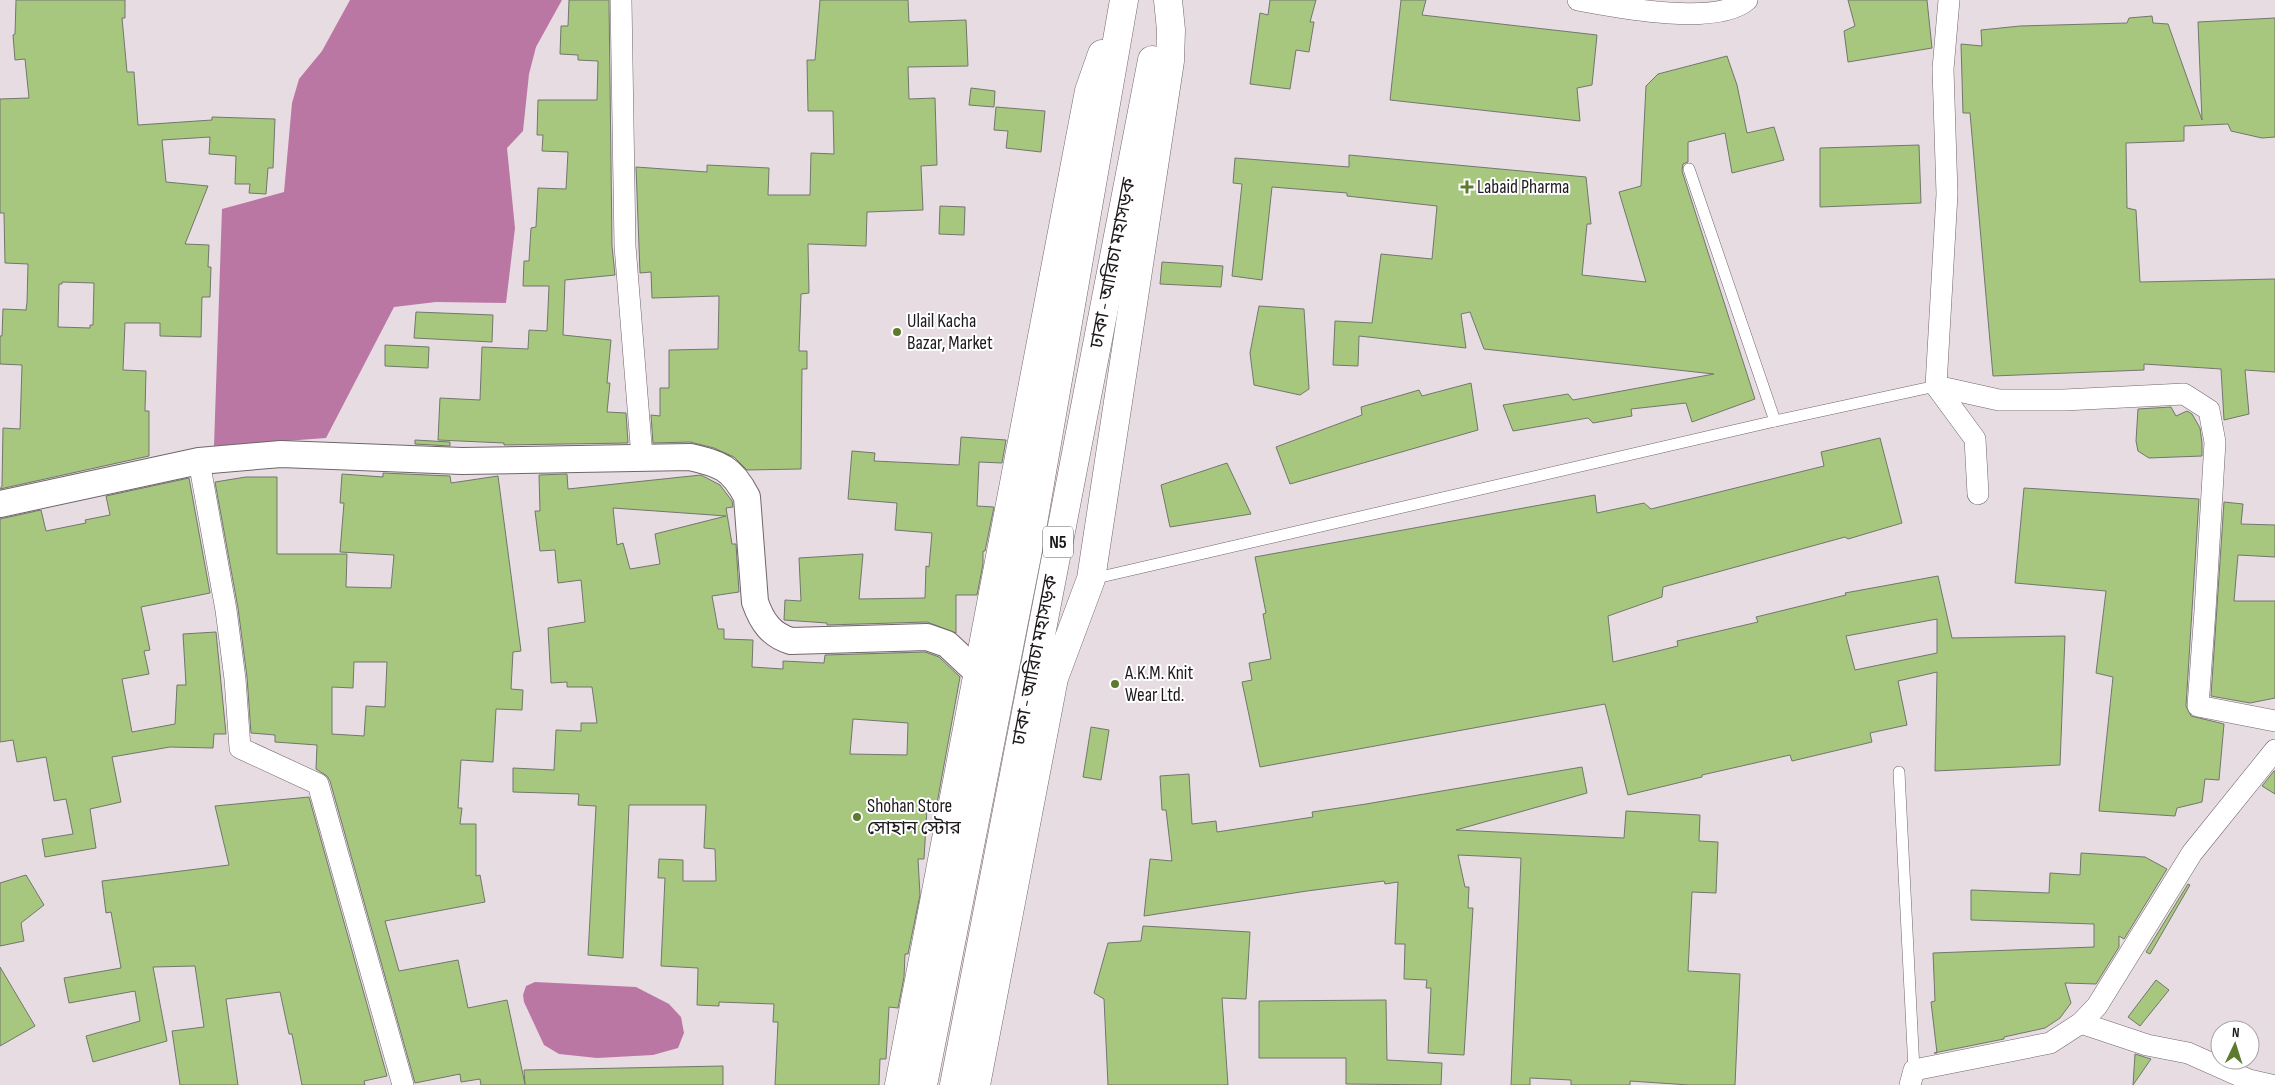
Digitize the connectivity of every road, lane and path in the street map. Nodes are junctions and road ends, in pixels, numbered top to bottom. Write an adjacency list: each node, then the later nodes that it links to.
1 (621, 0): 11 (street)
2 (1164, 0): 25 (highway, ঢাকা - আরিচা মহাসড়ক / N5)
3 (1168, 0): 15 (highway)
4 (1578, 0): 5 (street)
5 (1747, 0)
6 (1949, 0): 9 (street)
7 (1124, 4): 16 (highway); 24 (highway, ঢাকা - আরিচা মহাসড়ক / N5)
8 (1688, 169): 10 (lane)
9 (1936, 386): 10 (lane); 13 (street); 17 (street)
10 (1774, 421): 15 (lane)
11 (642, 457): 12 (street); 16 (street)
12 (199, 461): 14 (street); 22 (street)
13 (1978, 494)
14 (0, 504)
15 (1091, 579): 26 (highway)
16 (979, 674): 23 (highway)
17 (2275, 721)
18 (2275, 750): 20 (street)
19 (1899, 772): 21 (lane)
20 (2081, 1023): 21 (street); 27 (street)
21 (1912, 1078)
22 (403, 1085)
23 (899, 1085)
24 (923, 1085)
25 (954, 1085)
26 (976, 1085)
27 (2271, 1085)

